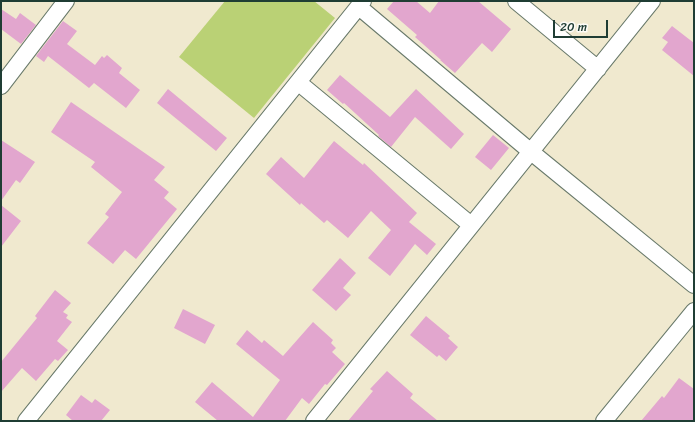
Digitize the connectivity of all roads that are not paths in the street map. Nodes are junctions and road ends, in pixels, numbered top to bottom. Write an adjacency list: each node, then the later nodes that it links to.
1 (516, 1): 5 (street)
2 (652, 1): 5 (street)
3 (64, 2): 7 (street)
4 (361, 4): 6 (street); 8 (street)
5 (598, 69): 8 (street)
6 (299, 83): 9 (street); 12 (street)
7 (1, 86)
8 (530, 151): 9 (street); 10 (street)
9 (471, 225): 13 (street)
10 (694, 285)
11 (694, 311): 14 (street)
12 (26, 421)
13 (314, 421)
14 (604, 421)

